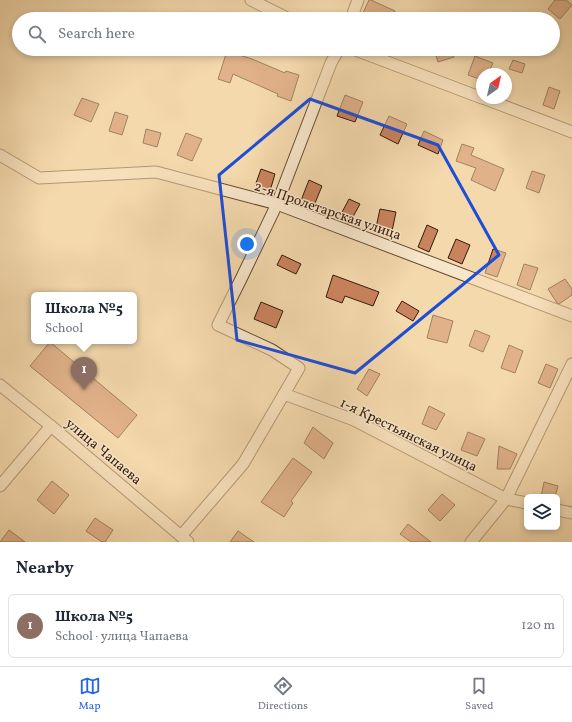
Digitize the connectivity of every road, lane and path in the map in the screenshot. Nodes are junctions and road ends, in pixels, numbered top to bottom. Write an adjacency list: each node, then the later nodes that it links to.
1 (250, 0): 3 (street)
2 (358, 0): 4 (street)
3 (275, 12)
4 (354, 12)
5 (335, 56): 11 (street)
6 (371, 56): 7 (street)
7 (476, 96)
8 (498, 104): 9 (street)
9 (572, 132)
10 (0, 155): 11 (street, 2-я Пролетарская улица)
11 (277, 204): 12 (street, 2-я Пролетарская улица); 15 (street)
12 (572, 316)
13 (572, 364): 18 (street)
14 (0, 385): 16 (street, улица Чапаева)
15 (284, 394): 18 (street, 1-я Крестьянская улица); 22 (street)
16 (51, 426): 17 (street); 22 (street, улица Чапаева)
17 (0, 486)
18 (506, 499): 19 (street, 1-я Крестьянская улица); 23 (street)
19 (524, 503)
20 (560, 511): 21 (street)
21 (572, 513)
22 (184, 539)
23 (471, 542)

